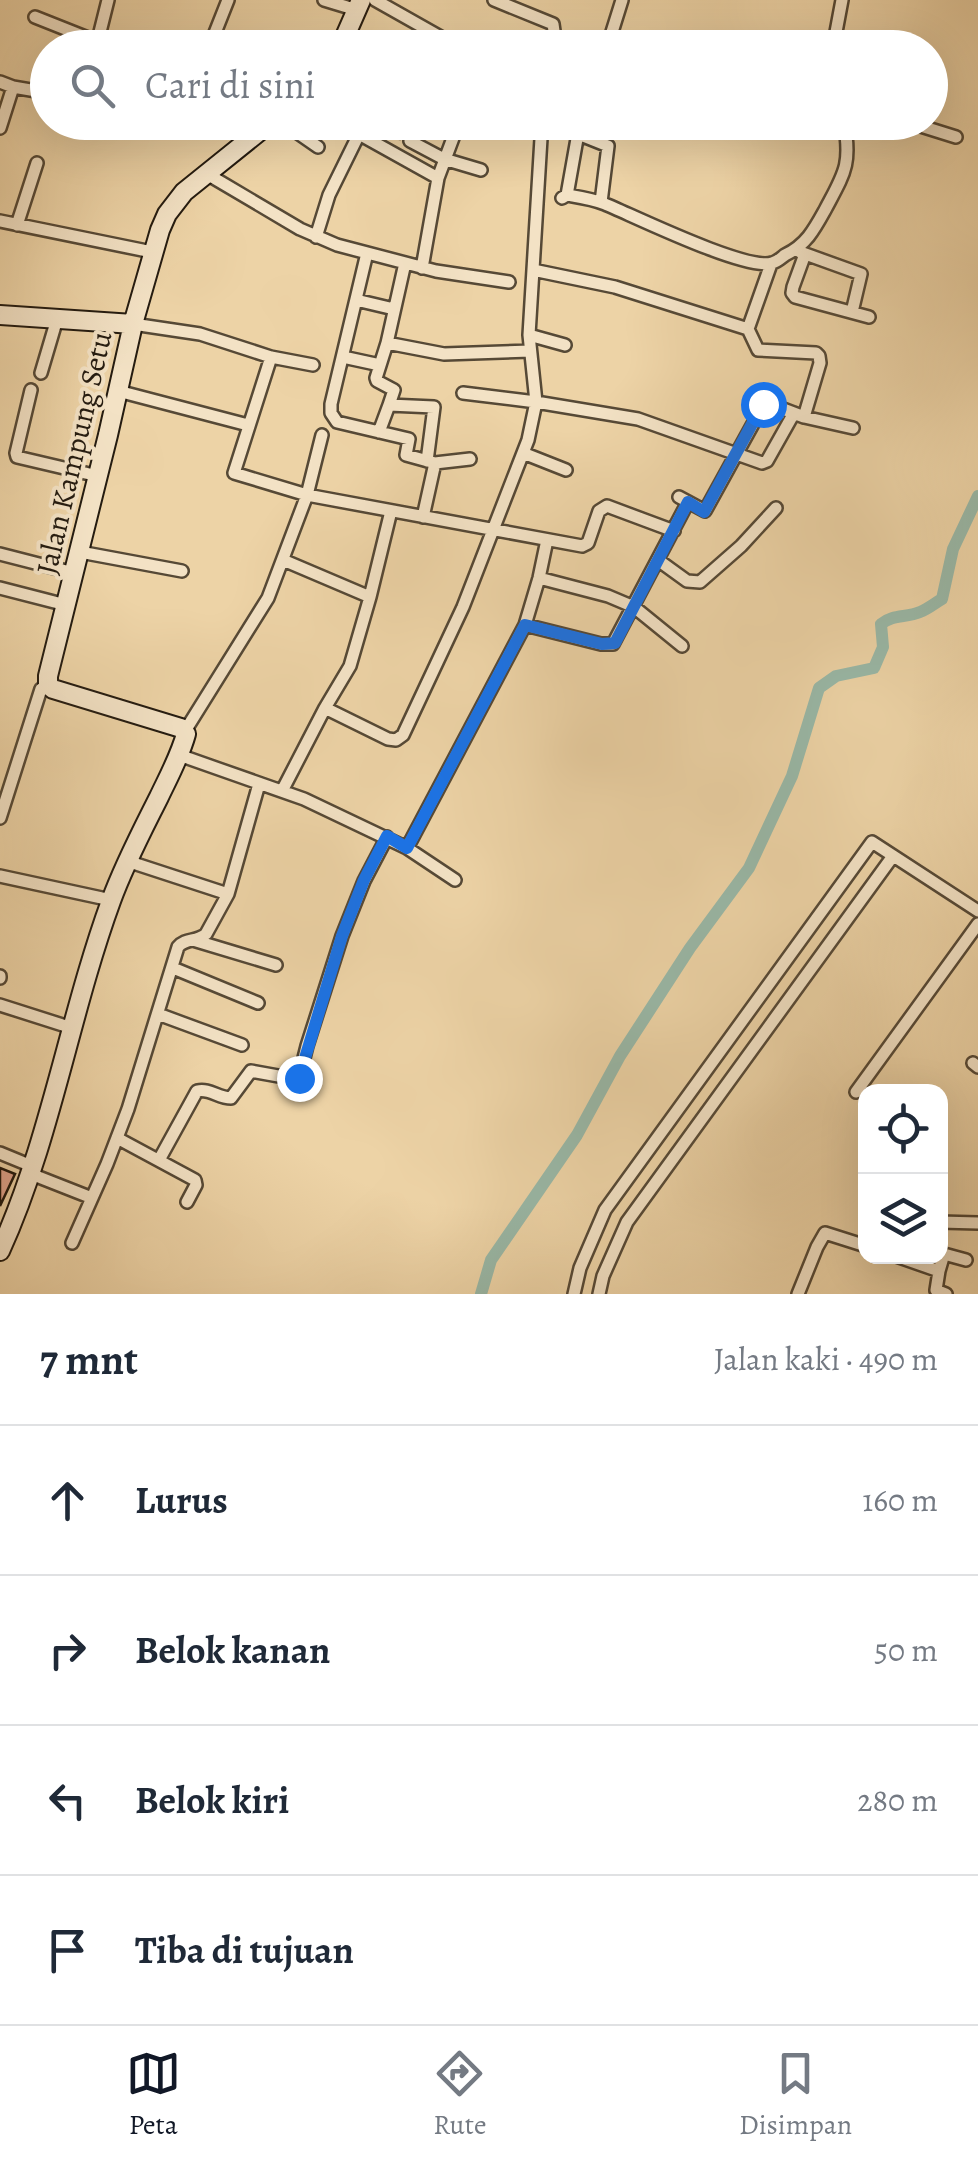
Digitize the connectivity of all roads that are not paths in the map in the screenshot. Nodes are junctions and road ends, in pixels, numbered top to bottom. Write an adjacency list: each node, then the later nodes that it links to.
1 (108, 0): 11 (street)
2 (228, 0): 12 (street)
3 (324, 0): 8 (street)
4 (375, 0): 14 (street)
5 (494, 0): 15 (street)
6 (622, 0): 16 (street)
7 (842, 0): 17 (street)
8 (359, 5): 13 (street)
9 (36, 17): 10 (street)
10 (64, 30)
11 (100, 30)
12 (217, 30)
13 (348, 30)
14 (428, 30)
15 (554, 30)
16 (612, 30)
17 (836, 30)
18 (0, 82): 19 (street)
19 (13, 87): 20 (street); 21 (street)
20 (30, 90)
21 (0, 128)
22 (948, 134): 23 (street)
23 (956, 137)
24 (248, 140): 38 (street)
25 (308, 140): 34 (street)
26 (355, 140): 43 (street)
27 (369, 140): 39 (street)
28 (452, 140): 35 (street)
29 (541, 140): 50 (street)
30 (577, 140): 40 (street)
31 (598, 140): 40 (street)
32 (847, 140): 46 (street)
33 (410, 141): 35 (street)
34 (318, 147)
35 (444, 158): 37 (street); 39 (street)
36 (37, 163): 42 (street)
37 (481, 170)
38 (206, 174): 43 (street); 44 (street)
39 (438, 178): 49 (street)
40 (601, 202): 48 (street)
41 (0, 221): 42 (street)
42 (17, 225): 44 (street)
43 (316, 237): 45 (street)
44 (152, 252): 58 (street)
45 (367, 252): 47 (street); 52 (street)
46 (801, 252): 48 (street); 54 (street); 54 (street)
47 (405, 262): 49 (street); 53 (street)
48 (771, 264): 59 (street)
49 (422, 268): 51 (street)
50 (533, 270): 59 (street); 60 (street)
51 (509, 282)
52 (356, 300): 53 (street); 65 (street)
53 (394, 308): 61 (street)
54 (852, 312): 56 (street)
55 (0, 315): 57 (street, Jalan Kampung Setu)
56 (869, 317)
57 (56, 319): 58 (street, Jalan Kampung Setu); 68 (street)
58 (133, 324): 64 (street); 70 (street, Jalan Kampung Setu)
59 (748, 329): 74 (street)
60 (530, 335): 62 (street); 63 (street)
61 (388, 343): 63 (street); 67 (street)
62 (564, 345)
63 (530, 351): 72 (street)
64 (272, 357): 66 (street); 75 (street)
65 (343, 357): 67 (street); 77 (street)
66 (312, 365)
67 (380, 365): 73 (street)
68 (41, 372)
69 (31, 390): 84 (street)
70 (118, 391): 75 (street); 84 (street, Jalan Kampung Setu)
71 (463, 393): 72 (street)
72 (536, 402): 79 (street); 80 (street)
73 (389, 405): 77 (street); 82 (street)
74 (799, 415): 76 (street); 80 (street); 80 (street)
75 (248, 425): 85 (street)
76 (853, 428)
77 (379, 432): 82 (street)
78 (322, 436): 85 (street)
79 (523, 453): 83 (street); 89 (street)
80 (736, 453): 90 (street)
81 (470, 459): 82 (street)
82 (431, 462): 88 (street)
83 (566, 470)
84 (98, 476): 92 (street, Jalan Kampung Setu)
85 (307, 495): 87 (street); 94 (street)
86 (776, 508): 95 (street)
87 (391, 511): 88 (street); 100 (street)
88 (423, 517): 89 (street)
89 (492, 531): 91 (street); 106 (street)
90 (674, 531): 91 (street); 95 (street)
91 (547, 540): 98 (street)
92 (80, 552): 96 (street); 97 (street, Jalan Kampung Setu)
93 (0, 554): 97 (street)
94 (283, 560): 100 (street); 107 (street)
95 (658, 560): 102 (street)
96 (182, 570)
97 (74, 573): 101 (street, Jalan Kampung Setu)
98 (539, 578): 102 (street); 103 (street)
99 (0, 588): 101 (street)
100 (370, 598): 106 (street)
101 (66, 605): 105 (street, Jalan Kampung Setu)
102 (634, 607): 103 (street); 104 (street)
103 (525, 625): 113 (street)
104 (682, 646)
105 (48, 685): 107 (street); 111 (street)
106 (326, 708): 110 (street)
107 (185, 731): 108 (street)
108 (179, 755): 109 (street); 115 (street)
109 (259, 784): 110 (street); 118 (street)
110 (282, 790): 112 (street)
111 (0, 818)
112 (387, 836): 113 (street); 133 (street)
113 (407, 848): 117 (street)
114 (892, 856): 120 (street); 145 (street); 146 (street)
115 (127, 861): 118 (street); 119 (street)
116 (0, 876): 119 (street)
117 (455, 880)
118 (228, 894): 122 (street)
119 (111, 900): 128 (street)
120 (978, 911)
121 (978, 924): 130 (street)
122 (193, 940): 123 (street); 124 (street)
123 (276, 965)
124 (173, 968): 125 (street); 127 (street)
125 (258, 1003)
126 (0, 1005): 128 (street)
127 (158, 1014): 129 (street); 131 (street)
128 (72, 1028): 134 (street)
129 (242, 1045)
130 (856, 1092)
131 (117, 1138): 133 (street); 135 (street)
132 (0, 1153): 134 (street)
133 (159, 1160): 136 (street)
134 (33, 1171): 135 (street); 141 (street)
135 (92, 1198): 139 (street)
136 (187, 1202)
137 (948, 1222): 138 (street)
138 (978, 1224)
139 (72, 1243)
140 (858, 1243): 147 (street)
141 (0, 1251)
142 (966, 1260): 144 (street)
143 (919, 1264): 144 (street)
144 (939, 1271): 148 (street)
145 (574, 1294)
146 (599, 1294)
147 (798, 1294)
148 (946, 1294)

